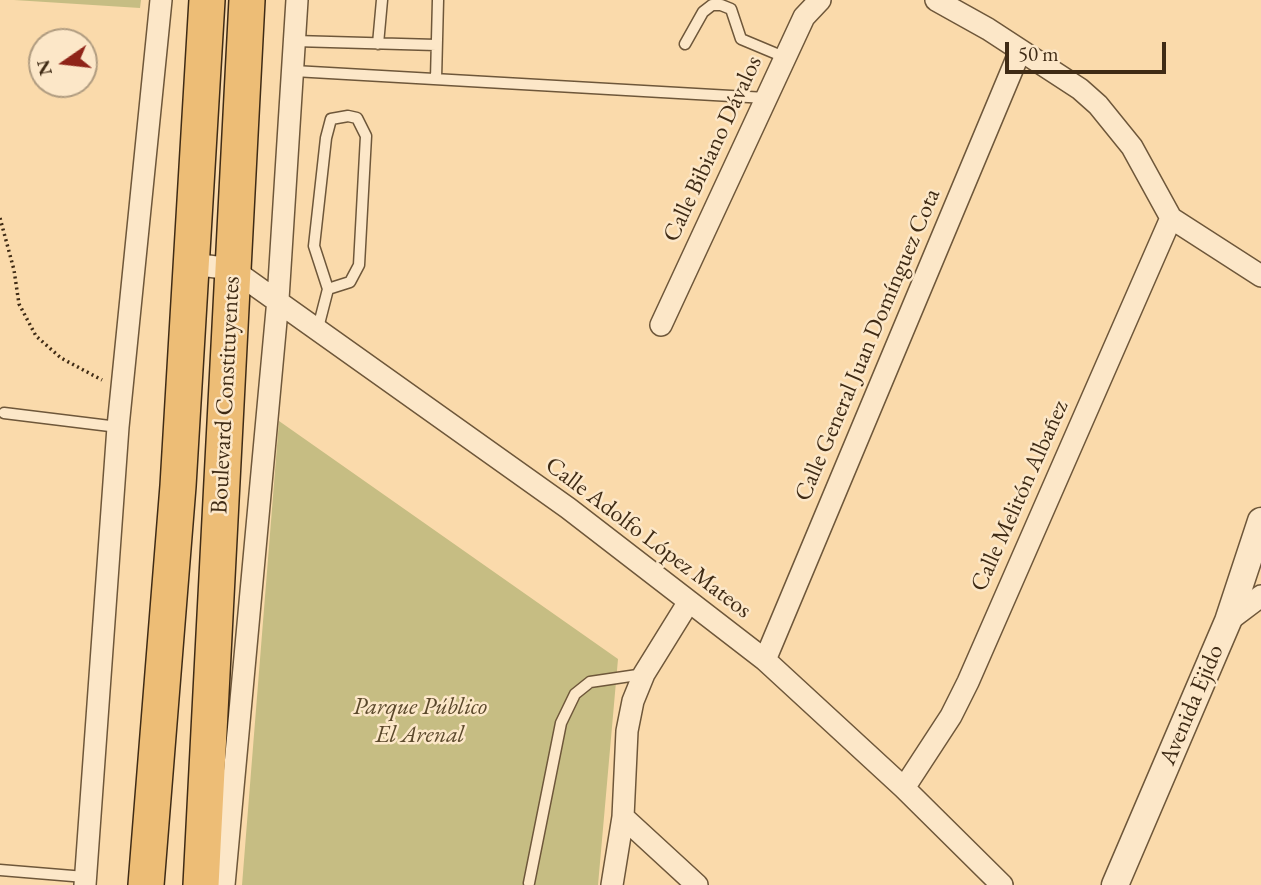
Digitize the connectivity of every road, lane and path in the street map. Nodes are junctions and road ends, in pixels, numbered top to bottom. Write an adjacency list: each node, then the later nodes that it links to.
1 (160, 0): 27 (street)
2 (207, 0): 20 (highway, Boulevard Constituyentes)
3 (247, 0): 21 (highway, Boulevard Constituyentes)
4 (298, 0): 9 (street)
5 (382, 0): 10 (lane)
6 (438, 0): 12 (lane)
7 (820, 0): 14 (street, Calle Bibiano Dávalos)
8 (936, 0): 13 (street)
9 (295, 41): 10 (lane); 15 (street)
10 (378, 44): 12 (lane)
11 (685, 44): 14 (lane)
12 (436, 45): 16 (lane)
13 (1020, 51): 19 (street); 35 (street, Calle General Juan Domínguez Cota)
14 (784, 57): 17 (street, Calle Bibiano Dávalos)
15 (294, 71): 16 (lane); 24 (street)
16 (436, 79): 17 (lane)
17 (766, 98): 25 (street, Calle Bibiano Dávalos)
18 (0, 218): 27 (path)
19 (1171, 218): 22 (street); 37 (street, Calle Melitón Albañez)
20 (192, 264): 21 (street); 30 (highway, Boulevard Constituyentes)
21 (232, 269): 24 (street, Calle Adolfo López Mateos); 38 (highway, Boulevard Constituyentes)
22 (1261, 276)
23 (328, 289): 23 (lane); 26 (lane)
24 (278, 299): 26 (street, Calle Adolfo López Mateos); 47 (street)
25 (661, 325)
26 (318, 328): 33 (street, Calle Adolfo López Mateos)
27 (121, 390): 29 (street)
28 (4, 414): 29 (lane)
29 (118, 427): 41 (street)
30 (178, 486): 43 (highway); 44 (highway)
31 (1261, 521): 34 (street, Avenida Ejido)
32 (1261, 596): 34 (street)
33 (688, 603): 35 (street, Calle Adolfo López Mateos); 36 (street)
34 (1227, 621): 51 (street, Avenida Ejido)
35 (765, 660): 37 (street, Calle Adolfo López Mateos)
36 (644, 674): 39 (street); 42 (lane)
37 (904, 788): 50 (street, Calle Adolfo López Mateos)
38 (205, 791): 45 (highway); 46 (highway)
39 (623, 817): 48 (street); 49 (street)
40 (0, 870): 41 (lane)
41 (85, 881)
42 (528, 883)
43 (123, 885)
44 (146, 885)
45 (194, 885)
46 (201, 885)
47 (224, 885)
48 (612, 885)
49 (697, 885)
50 (1002, 885)
51 (1115, 885)

